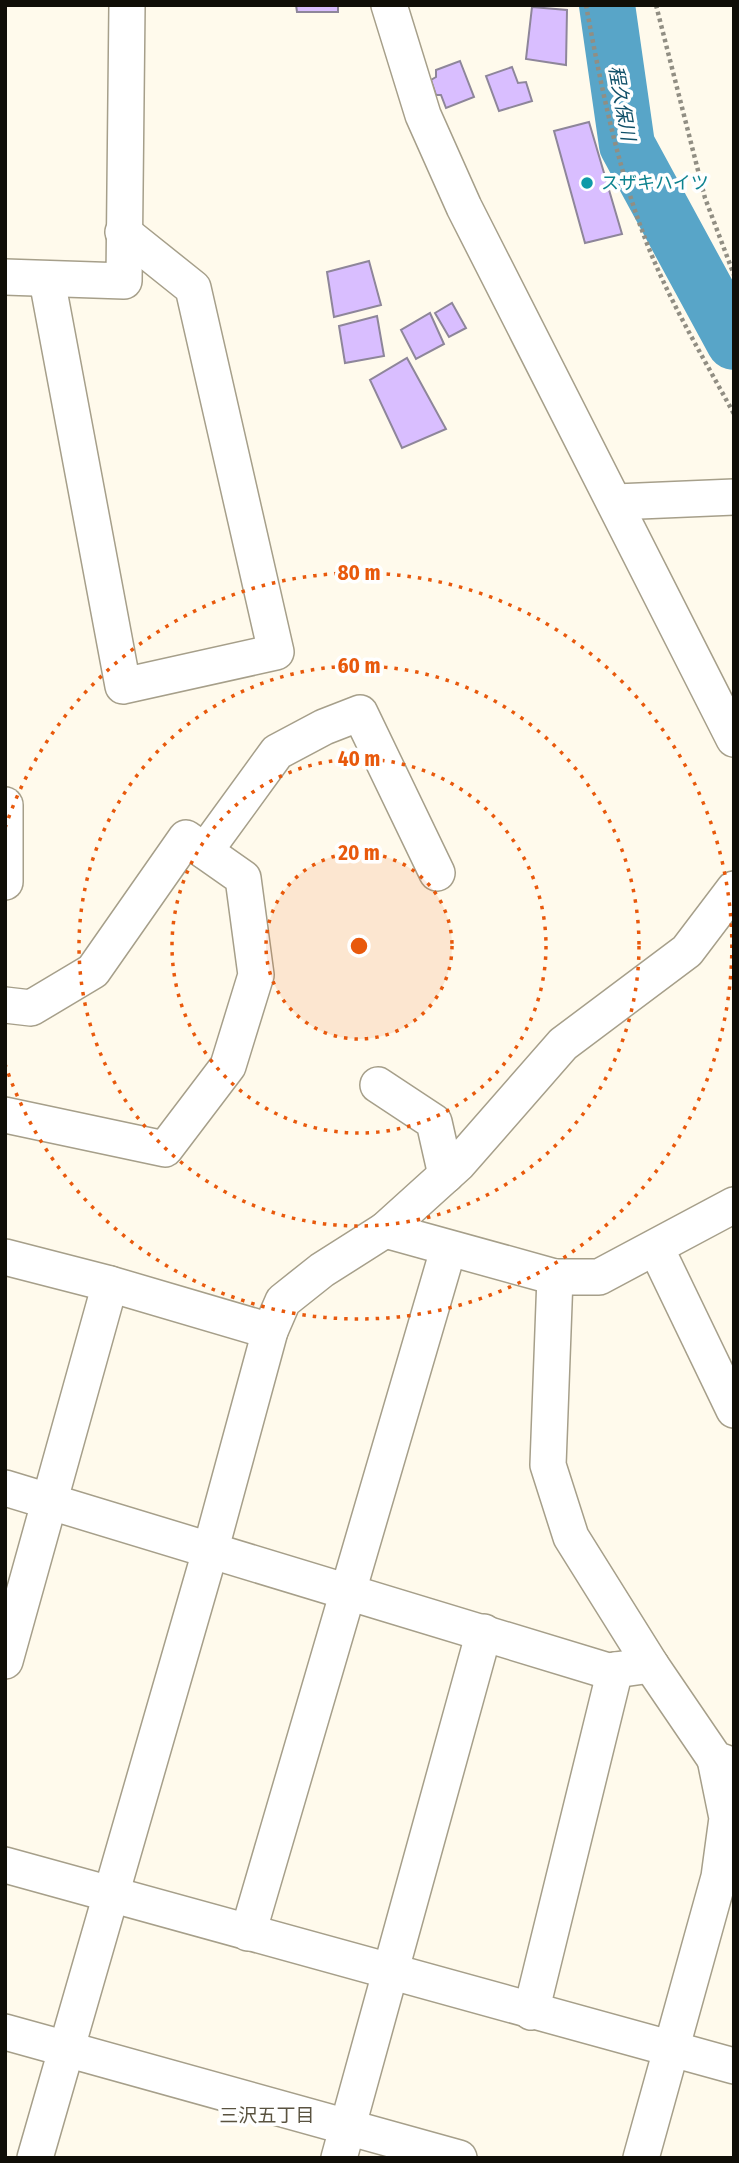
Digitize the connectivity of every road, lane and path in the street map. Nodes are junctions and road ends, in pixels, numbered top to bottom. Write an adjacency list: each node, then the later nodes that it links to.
1 (127, 5): 5 (street)
2 (389, 5): 11 (street)
3 (586, 5): 9 (path)
4 (656, 5): 6 (path)
5 (123, 232): 8 (street); 8 (street)
6 (734, 275)
7 (5, 277): 8 (street)
8 (47, 280)
9 (734, 414)
10 (734, 497): 11 (street)
11 (616, 502): 12 (street)
12 (734, 738)
13 (5, 805): 16 (street)
14 (205, 852): 15 (street); 18 (street); 20 (street)
15 (437, 873)
16 (5, 881)
17 (734, 889): 21 (street)
18 (5, 1005)
19 (378, 1086): 21 (street)
20 (5, 1115)
21 (446, 1175): 23 (street)
22 (734, 1205): 24 (street)
23 (385, 1230): 25 (street); 29 (street)
24 (656, 1248): 27 (street); 30 (street)
25 (448, 1250): 27 (street); 34 (street)
26 (5, 1257): 28 (street)
27 (555, 1277): 37 (street)
28 (110, 1284): 29 (street); 32 (street)
29 (270, 1331): 33 (street)
30 (734, 1410)
31 (5, 1488): 32 (street)
32 (50, 1501): 33 (street); 36 (street)
33 (211, 1548): 34 (street); 41 (street)
34 (349, 1591): 35 (street); 42 (street)
35 (484, 1632): 38 (street); 43 (street)
36 (5, 1661)
37 (651, 1665): 38 (street); 39 (street)
38 (615, 1670): 44 (street)
39 (725, 1763): 47 (street)
40 (5, 1865): 41 (street)
41 (112, 1895): 42 (street); 46 (street)
42 (248, 1933): 43 (street)
43 (390, 1972): 44 (street); 49 (street)
44 (531, 2012): 47 (street)
45 (5, 2032): 46 (street)
46 (66, 2050): 49 (street); 50 (street)
47 (673, 2050): 48 (street); 52 (street)
48 (734, 2066)
49 (344, 2142): 51 (street)
50 (35, 2158)
51 (459, 2158)
52 (641, 2158)

